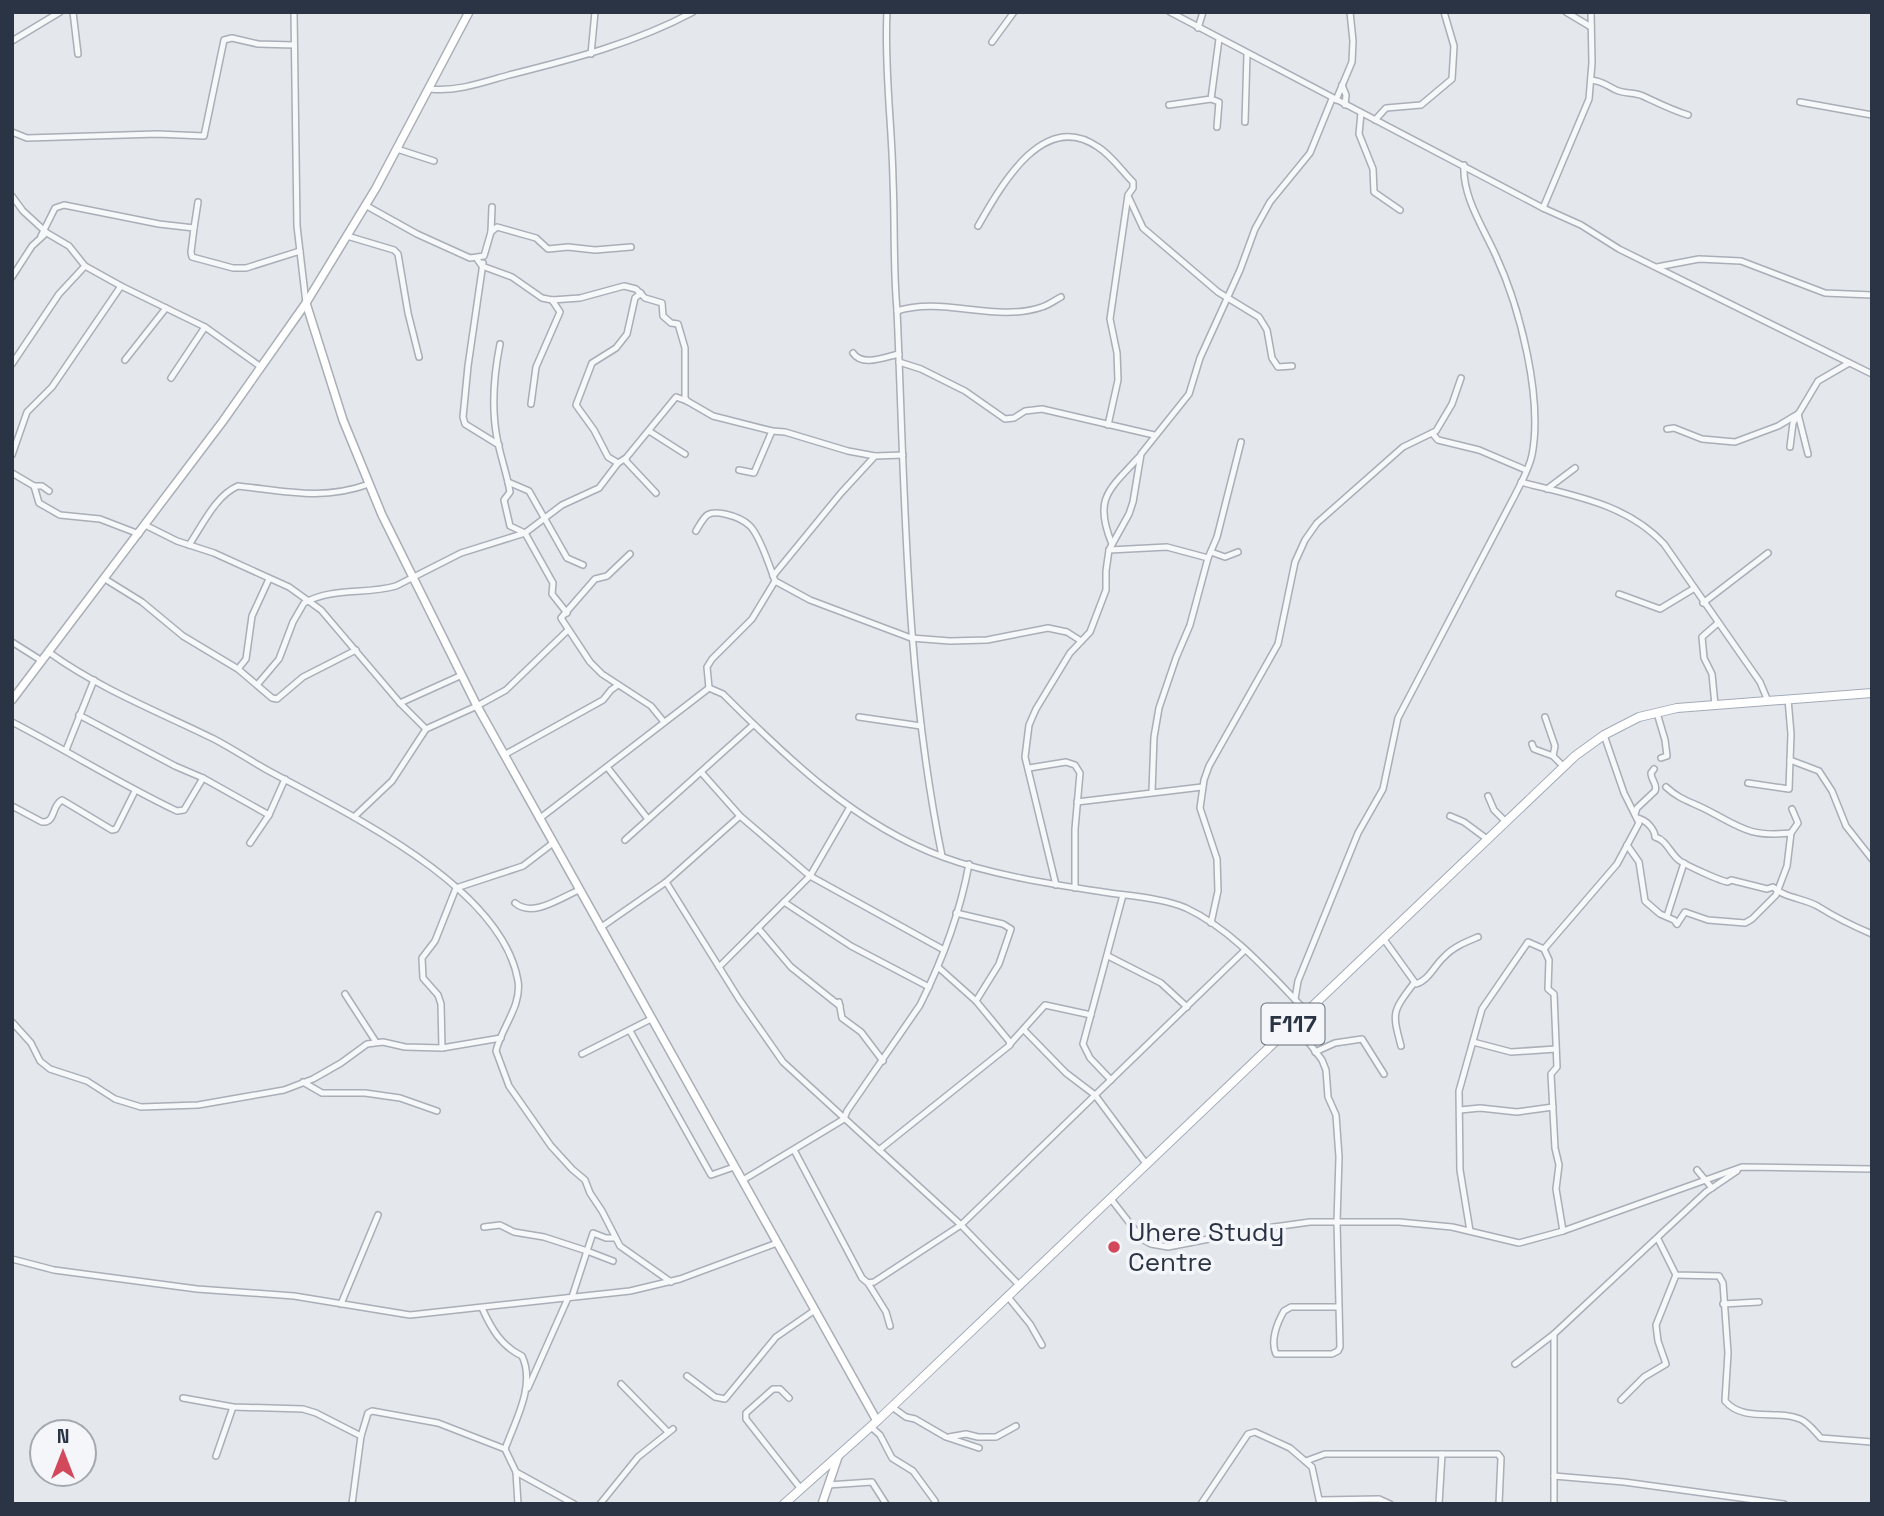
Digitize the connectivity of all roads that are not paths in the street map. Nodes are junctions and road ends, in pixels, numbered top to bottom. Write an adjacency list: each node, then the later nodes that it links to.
1 (60, 12): 18 (street)
2 (73, 12): 21 (street)
3 (294, 12): 20 (street)
4 (469, 12): 26 (street)
5 (595, 12): 22 (street)
6 (693, 12): 22 (street)
7 (887, 12): 71 (street)
8 (1014, 12): 19 (street)
9 (1170, 12): 16 (street)
10 (1203, 12): 16 (street)
11 (1350, 12): 25 (street)
12 (1444, 12): 35 (street)
13 (1566, 12): 15 (street)
14 (1591, 12): 15 (street)
15 (1591, 27): 24 (street)
16 (1198, 28): 17 (street)
17 (1219, 39): 23 (street); 27 (street)
18 (12, 41)
19 (992, 42)
20 (294, 45): 38 (street); 57 (street)
21 (78, 54)
22 (592, 54): 26 (street)
23 (1247, 54): 28 (street); 36 (street)
24 (1591, 80): 33 (street); 48 (street)
25 (1342, 85): 28 (street); 31 (street)
26 (430, 89): 39 (street)
27 (1211, 99): 30 (street); 37 (street)
28 (1334, 99): 31 (street); 67 (street)
29 (1800, 102): 34 (street)
30 (1169, 105)
31 (1345, 105): 32 (street)
32 (1361, 113): 35 (street); 49 (street)
33 (1688, 115)
34 (1872, 115)
35 (1375, 120): 41 (street)
36 (1245, 122)
37 (1217, 127)
38 (12, 132)
39 (397, 149): 40 (street); 45 (street)
40 (434, 161)
41 (1464, 165): 48 (street); 108 (street)
42 (1128, 195): 51 (street); 67 (street); 89 (street)
43 (12, 196): 50 (street)
44 (198, 202): 52 (street)
45 (365, 205): 55 (street); 58 (street)
46 (12, 206): 50 (street)
47 (492, 207): 53 (street)
48 (1543, 208): 61 (street)
49 (1400, 210)
50 (23, 211): 54 (street)
51 (978, 226)
52 (194, 228): 54 (street); 57 (street)
53 (491, 232): 56 (street); 58 (street)
54 (44, 233): 59 (street); 62 (street)
55 (347, 236): 69 (street); 76 (street)
56 (631, 247)
57 (300, 251): 69 (street)
58 (480, 258): 60 (street)
59 (85, 266): 63 (street); 80 (street)
60 (482, 266): 68 (street); 96 (street)
61 (1657, 267): 65 (street); 79 (street)
62 (12, 277)
63 (121, 286): 70 (street); 101 (street)
64 (641, 293): 68 (street); 86 (street); 105 (street)
65 (1872, 295)
66 (1061, 297): 71 (street)
67 (1227, 298): 81 (street); 94 (street)
68 (552, 300): 87 (street)
69 (306, 303): 82 (street); 112 (street)
70 (166, 308): 72 (street); 77 (street)
71 (897, 311): 75 (street)
72 (205, 327): 82 (street); 84 (street)
73 (500, 344): 96 (street)
74 (853, 353): 75 (street)
75 (899, 354): 78 (street)
76 (419, 357)
77 (125, 360)
78 (899, 362): 89 (street); 102 (street)
79 (1849, 363): 83 (street); 88 (street)
80 (12, 365)
81 (1292, 366)
82 (261, 367): 118 (street)
83 (1872, 374)
84 (171, 378)
85 (1461, 378): 93 (street)
86 (687, 401): 91 (street); 92 (street)
87 (531, 404)
88 (1798, 414): 90 (street); 97 (street); 100 (street)
89 (1108, 425): 94 (street)
90 (1667, 429)
91 (649, 431): 98 (street); 104 (street)
92 (772, 431): 103 (street); 107 (street)
93 (1432, 433): 108 (street); 185 (street)
94 (1154, 435): 99 (street)
95 (1241, 442): 127 (street)
96 (499, 445): 110 (street)
97 (1790, 447)
98 (685, 454)
99 (1141, 454): 123 (street); 123 (street)
100 (1808, 454)
101 (12, 455)
102 (903, 455): 103 (street); 142 (street)
103 (874, 456): 132 (street)
104 (626, 458): 105 (street); 116 (street)
105 (618, 463): 117 (street)
106 (1575, 468): 114 (street)
107 (739, 470)
108 (1526, 470): 111 (street)
109 (12, 473): 113 (street)
110 (508, 482): 117 (street); 120 (street)
111 (1521, 482): 114 (street); 239 (street)
112 (369, 484): 122 (street); 131 (street)
113 (34, 486): 115 (street); 121 (street)
114 (1547, 489): 133 (street)
115 (49, 491)
116 (656, 494)
117 (544, 517): 120 (street); 128 (street)
118 (145, 525): 121 (street); 122 (street)
119 (696, 531): 132 (street)
120 (525, 533): 131 (street); 139 (street)
121 (139, 534): 129 (street)
122 (189, 545): 130 (street)
123 (1111, 547): 127 (street); 143 (street)
124 (1238, 552): 127 (street)
125 (1768, 553): 137 (street)
126 (630, 554): 139 (street)
127 (1210, 555): 188 (street)
128 (583, 565)
129 (105, 579): 146 (street); 148 (street)
130 (269, 579): 136 (street); 148 (street)
131 (414, 579): 135 (street); 149 (street)
132 (774, 579): 142 (street); 153 (street)
133 (1693, 589): 134 (street); 137 (street)
134 (1619, 594)
135 (321, 596): 136 (street); 138 (street)
136 (308, 601): 138 (street); 151 (street)
137 (1703, 603): 140 (street)
138 (321, 610): 145 (street)
139 (566, 613): 141 (street)
140 (1718, 623): 156 (street); 159 (street)
141 (568, 630): 152 (street); 160 (street)
142 (911, 638): 143 (street); 168 (street)
143 (1081, 641): 179 (street)
144 (12, 642): 147 (street)
145 (356, 650): 151 (street); 157 (street)
146 (50, 653): 147 (street); 150 (street)
147 (43, 661): 155 (street)
148 (238, 669): 151 (street)
149 (462, 675): 157 (street); 160 (street)
150 (94, 680): 162 (street); 183 (street)
151 (257, 685)
152 (618, 685): 166 (street); 173 (street)
153 (709, 688): 166 (street); 167 (street)
154 (1872, 693): 158 (main road, F117)
155 (12, 701)
156 (1768, 701): 158 (main road, F117); 159 (main road, F117)
157 (400, 703): 169 (street)
158 (1787, 704): 176 (street)
159 (1715, 705): 161 (main road, F117)
160 (477, 706): 169 (street); 173 (street)
161 (1657, 713): 170 (main road, F117); 175 (street)
162 (79, 715): 172 (street); 182 (street)
163 (859, 717): 168 (street)
164 (1545, 717): 174 (street)
165 (12, 722): 172 (street)
166 (664, 722): 177 (street)
167 (753, 724): 181 (street); 192 (street)
168 (921, 726): 208 (street)
169 (426, 729): 198 (street)
170 (1604, 735): 178 (main road, F117); 197 (street)
171 (1532, 744): 174 (street)
172 (66, 750): 187 (street)
173 (504, 755): 199 (street)
174 (1553, 757): 178 (street)
175 (1661, 758)
176 (1790, 760): 184 (street); 209 (street)
177 (607, 767): 199 (street); 200 (street)
178 (1564, 767): 201 (main road, F117)
179 (1029, 768): 190 (street); 214 (street)
180 (1654, 769): 197 (street)
181 (701, 772): 195 (street); 200 (street)
182 (203, 778): 187 (street); 194 (street)
183 (285, 779): 194 (street); 198 (street)
184 (1748, 783)
185 (1202, 787): 188 (street); 224 (street)
186 (1665, 787): 202 (street)
187 (135, 791): 191 (street)
188 (1152, 792): 190 (street)
189 (1488, 796): 201 (street)
190 (1077, 802): 216 (street)
191 (12, 806)
192 (850, 807): 208 (street); 212 (street)
193 (1793, 809): 202 (street)
194 (269, 815): 205 (street)
195 (740, 816): 212 (street); 213 (street)
196 (1450, 816): 203 (street)
197 (1636, 816): 207 (street); 210 (street)
198 (354, 817): 215 (street)
199 (539, 819): 206 (street)
200 (648, 819): 204 (street)
201 (1506, 822): 203 (main road, F117)
202 (1791, 833): 218 (street)
203 (1487, 839): 229 (main road, F117)
204 (625, 841)
205 (250, 843)
206 (553, 843): 215 (street); 217 (street)
207 (1627, 845): 223 (street); 230 (street)
208 (942, 856): 211 (street)
209 (1872, 859)
210 (1684, 863): 218 (street); 223 (street)
211 (969, 864): 214 (street); 222 (street)
212 (810, 876): 221 (street); 231 (street)
213 (666, 882): 225 (street); 234 (street)
214 (1056, 885): 216 (street)
215 (456, 888): 249 (street); 254 (street)
216 (1075, 888): 219 (street)
217 (579, 890): 220 (street); 225 (street)
218 (1777, 891): 223 (street); 227 (street)
219 (1123, 895): 224 (street); 233 (street)
220 (515, 902)
221 (785, 902): 226 (street); 237 (street)
222 (956, 913): 231 (street); 240 (street)
223 (1667, 916)
224 (1211, 923): 232 (street)
225 (600, 928): 244 (street)
226 (758, 929): 234 (street); 258 (street)
227 (1872, 934)
228 (1478, 937): 236 (street)
229 (1383, 938): 236 (street); 242 (main road, F117)
230 (1544, 949): 251 (street); 255 (street)
231 (944, 950): 235 (street)
232 (1245, 950): 239 (street); 241 (street)
233 (1108, 956): 241 (street); 243 (street)
234 (719, 967): 266 (street)
235 (938, 967): 237 (street); 240 (street)
236 (1414, 983): 253 (street)
237 (929, 987): 258 (street)
238 (345, 994): 250 (street)
239 (1295, 999): 242 (street)
240 (976, 1001): 252 (street)
241 (1187, 1007): 260 (street)
242 (1306, 1011): 246 (main road, F117)
243 (1091, 1015): 247 (street); 260 (street)
244 (651, 1019): 248 (street); 270 (street)
245 (12, 1022): 261 (street)
246 (1293, 1023): 256 (street); 269 (main road, F117)
247 (1024, 1030): 252 (street); 262 (street)
248 (630, 1031): 257 (street); 270 (street)
249 (501, 1038): 254 (street); 284 (street)
250 (376, 1042): 254 (street); 261 (street)
251 (1473, 1042): 255 (street); 264 (street)
252 (1010, 1044): 268 (street)
253 (1401, 1046)
254 (442, 1048)
255 (1556, 1049): 263 (street)
256 (1315, 1052): 259 (street); 279 (street)
257 (582, 1054)
258 (883, 1061): 266 (street)
259 (1384, 1074)
260 (1111, 1080): 262 (street)
261 (303, 1082): 265 (street)
262 (1095, 1095): 269 (street); 280 (street)
263 (1553, 1107): 264 (street); 283 (street)
264 (1460, 1110): 282 (street)
265 (436, 1111)
266 (844, 1119): 267 (street); 268 (street)
267 (794, 1150): 274 (street); 292 (street)
268 (879, 1150): 280 (street)
269 (1147, 1165): 277 (main road, F117)
270 (734, 1167): 274 (street)
271 (1742, 1167): 272 (street); 275 (street); 276 (street)
272 (1872, 1169)
273 (1697, 1170): 275 (street)
274 (743, 1180): 286 (street)
275 (1707, 1180): 276 (street); 283 (street)
276 (1712, 1188): 285 (street)
277 (1111, 1199): 279 (street); 293 (main road, F117)
278 (378, 1215): 297 (street)
279 (1337, 1222): 282 (street); 299 (street)
280 (961, 1225): 292 (street); 293 (street)
281 (484, 1227): 287 (street)
282 (1470, 1231): 283 (street)
283 (1563, 1231)
284 (615, 1238): 287 (street); 291 (street)
285 (1658, 1239): 290 (street); 303 (street)
286 (778, 1242): 291 (street); 301 (street)
287 (587, 1251): 289 (street); 295 (street)
288 (12, 1259): 297 (street)
289 (612, 1261)
290 (1676, 1275): 298 (street); 311 (street)
291 (671, 1282): 295 (street)
292 (868, 1283): 302 (street)
293 (1020, 1286): 294 (main road, F117)
294 (1008, 1297): 304 (street); 313 (main road, F117)
295 (570, 1298): 300 (street); 308 (street)
296 (1759, 1302): 298 (street)
297 (341, 1304): 300 (street)
298 (1723, 1304): 318 (street)
299 (1337, 1307): 299 (street)
300 (482, 1308): 308 (street)
301 (815, 1310): 306 (street); 314 (street)
302 (890, 1326)
303 (1554, 1334): 305 (street); 326 (street)
304 (1042, 1345)
305 (1515, 1364)
306 (687, 1376)
307 (621, 1384): 335 (street)
308 (527, 1391): 320 (street)
309 (183, 1398): 312 (street)
310 (789, 1398): 328 (street)
311 (1621, 1400)
312 (233, 1407): 316 (street); 322 (street)
313 (892, 1407): 314 (main road, F117); 317 (street)
314 (874, 1424): 323 (main road, F117); 329 (street)
315 (1016, 1426): 317 (street)
316 (361, 1436): 320 (street); 332 (street)
317 (946, 1437): 319 (street)
318 (1872, 1442)
319 (979, 1448)
320 (505, 1450): 325 (street)
321 (1442, 1454): 324 (street); 340 (street); 341 (street)
322 (216, 1456)
323 (838, 1457): 327 (street); 328 (main road, F117)
324 (1306, 1461): 330 (street); 339 (street)
325 (516, 1472): 333 (street); 334 (street)
326 (1554, 1476): 342 (street); 343 (street)
327 (828, 1485): 337 (street); 338 (street)
328 (801, 1489): 336 (main road, F117)
329 (935, 1501)
330 (1320, 1502): 331 (street)
331 (1388, 1503)
332 (352, 1504)
333 (518, 1504)
334 (574, 1504)
335 (600, 1504)
336 (785, 1504)
337 (822, 1504)
338 (886, 1504)
339 (1201, 1504)
340 (1439, 1504)
341 (1499, 1504)
342 (1554, 1504)
343 (1784, 1504)

